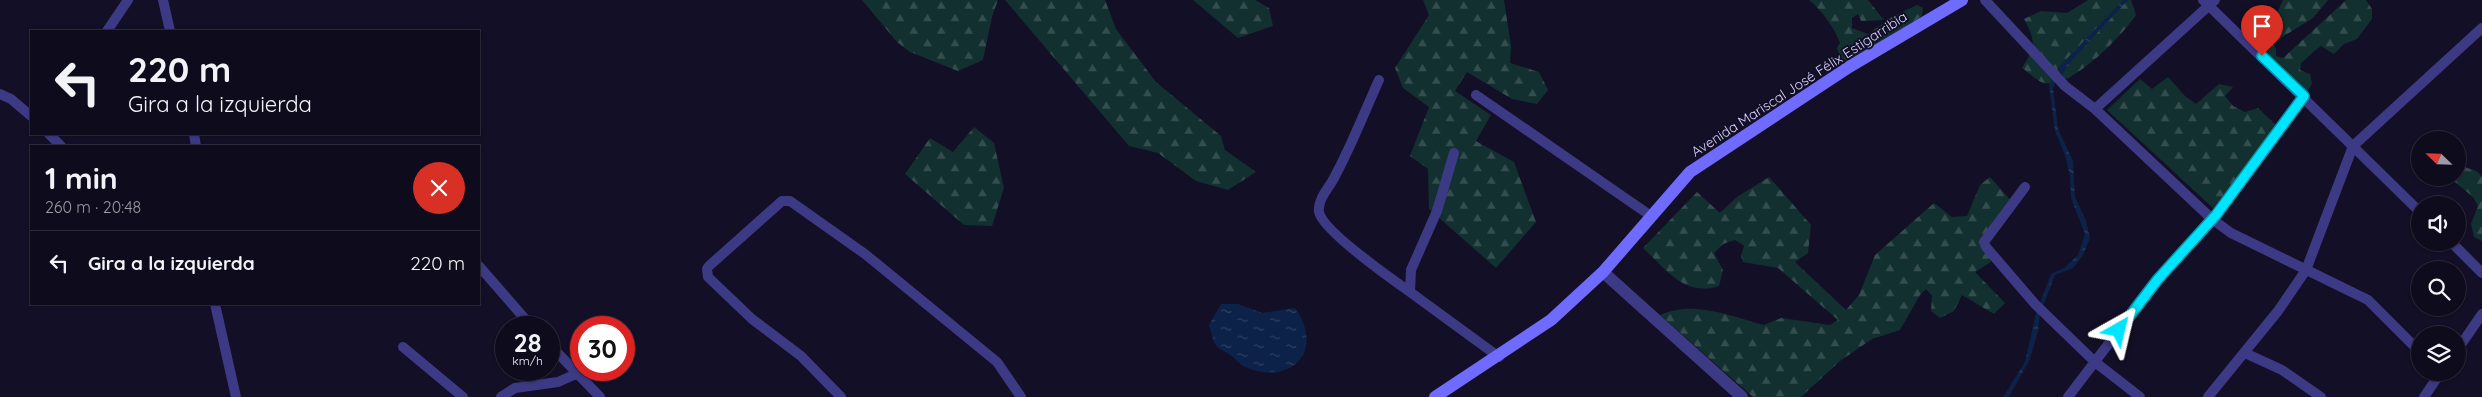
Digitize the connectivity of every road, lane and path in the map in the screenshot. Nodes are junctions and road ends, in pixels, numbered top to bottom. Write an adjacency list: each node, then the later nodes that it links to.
1 (128, 0): 7 (street)
2 (163, 0): 8 (street)
3 (1962, 0): 21 (main road, Avenida Mariscal José Félix Estigarribia)
4 (1985, 0): 13 (street)
5 (2209, 2): 12 (street); 13 (street)
6 (2482, 28): 17 (street)
7 (108, 30)
8 (170, 30)
9 (1379, 80): 28 (street)
10 (0, 94): 14 (street)
11 (1476, 95): 21 (street)
12 (2304, 96): 17 (street); 22 (street)
13 (2095, 109): 22 (street)
14 (30, 115)
15 (51, 135): 16 (street)
16 (60, 145)
17 (2353, 146): 20 (street); 25 (street)
18 (1454, 153): 28 (street)
19 (2025, 186): 38 (street)
20 (2411, 203)
21 (1651, 216): 26 (main road, Avenida Mariscal José Félix Estigarribia)
22 (2212, 219): 25 (street); 38 (street)
23 (2460, 251): 27 (street)
24 (480, 267): 31 (street)
25 (2306, 270): 33 (street); 35 (street)
26 (1603, 272): 37 (main road, Avenida Mariscal José Félix Estigarribia); 50 (street)
27 (2482, 273)
28 (1410, 292): 37 (street)
29 (215, 305): 43 (street)
30 (2482, 314): 32 (street)
31 (523, 316)
32 (2466, 337)
33 (2411, 343)
34 (403, 347): 44 (street)
35 (2245, 353): 53 (street); 54 (street)
36 (560, 356): 39 (street)
37 (1499, 357): 49 (main road, Avenida Mariscal José Félix Estigarribia)
38 (2095, 362): 51 (street); 52 (street)
39 (570, 367)
40 (570, 377): 45 (street)
41 (583, 381): 46 (street)
42 (2435, 381): 55 (street)
43 (236, 397)
44 (463, 397)
45 (501, 397)
46 (600, 397)
47 (841, 397): 48 (street)
48 (1021, 397)
49 (1435, 397)
50 (1742, 397)
51 (2068, 397)
52 (2140, 397)
53 (2208, 397)
54 (2320, 397)
55 (2424, 397)

